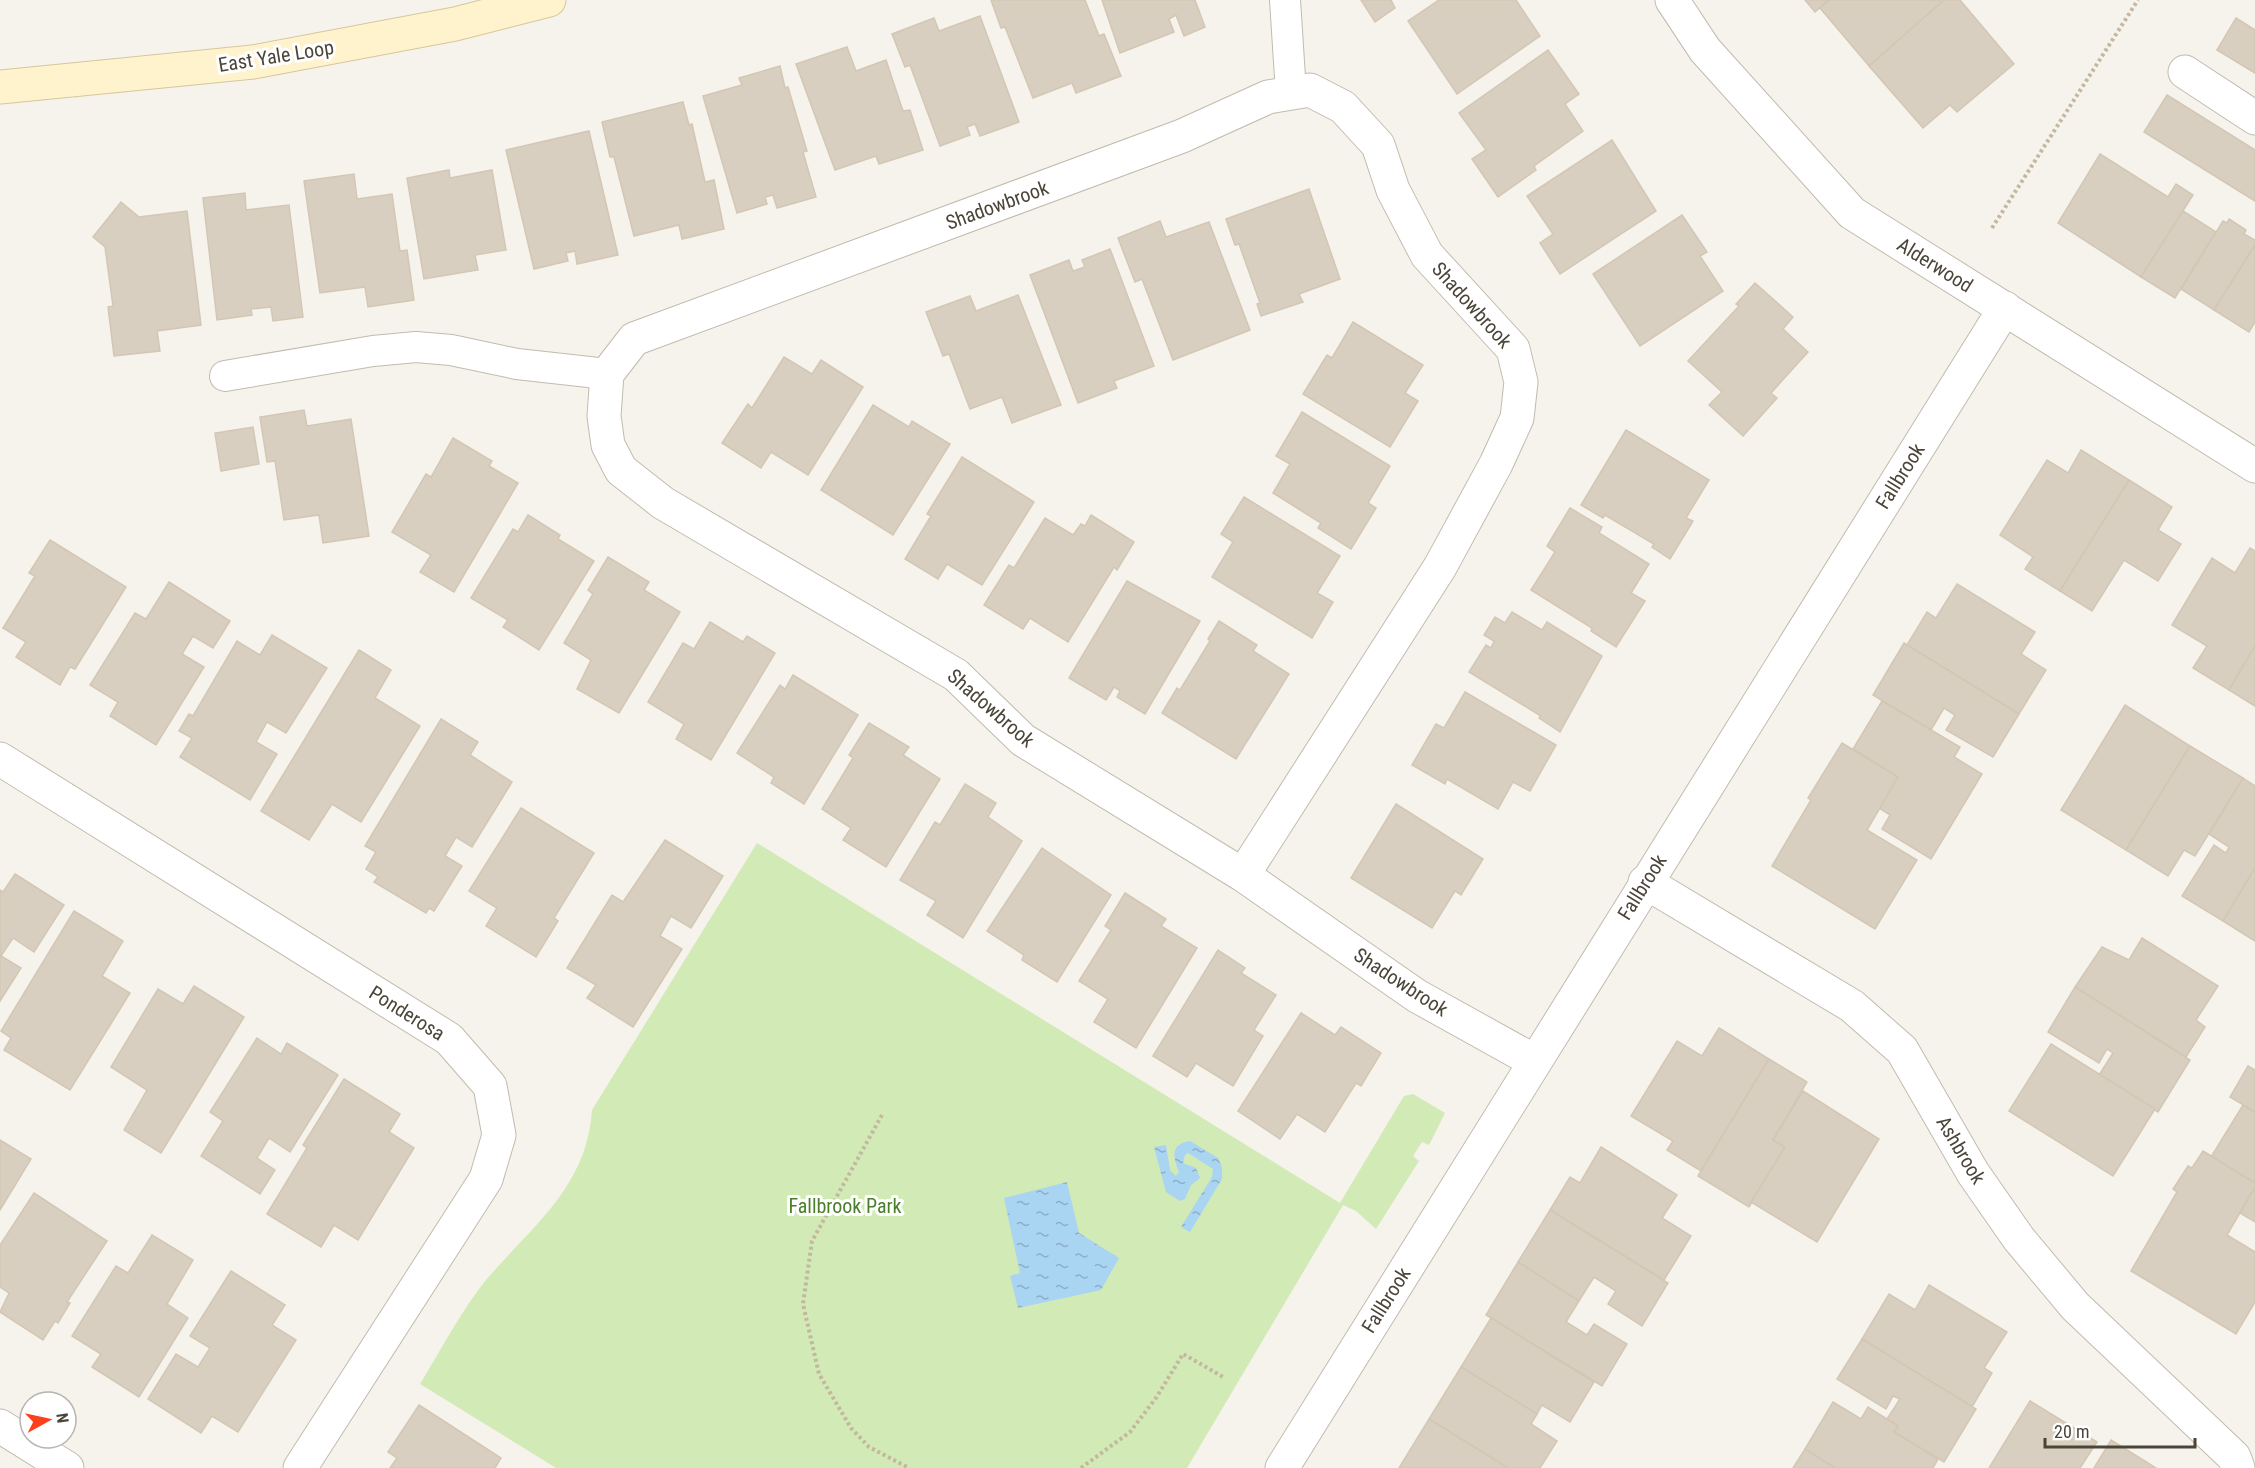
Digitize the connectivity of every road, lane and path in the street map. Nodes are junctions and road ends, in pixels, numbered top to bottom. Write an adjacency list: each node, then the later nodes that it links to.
1 (549, 0): 6 (main road, East Yale Loop)
2 (1285, 0): 7 (lane)
3 (1672, 0): 10 (street, Alderwood)
4 (2138, 0): 9 (path)
5 (2186, 72): 8 (street)
6 (0, 87)
7 (1291, 93): 11 (street, Shadowbrook); 15 (street, Shadowbrook)
8 (2255, 118)
9 (1992, 228)
10 (2005, 308): 13 (street, Alderwood); 16 (street, Fallbrook)
11 (607, 374): 12 (lane); 15 (street, Shadowbrook)
12 (225, 376)
13 (2255, 466)
14 (0, 759): 22 (street, Ponderosa)
15 (1243, 875): 17 (street, Shadowbrook)
16 (1645, 882): 17 (street, Fallbrook); 26 (street, Ashbrook)
17 (1534, 1061): 25 (street, Fallbrook)
18 (882, 1114): 23 (path)
19 (1225, 1378): 24 (path)
20 (0, 1426): 21 (street)
21 (67, 1468)
22 (300, 1468)
23 (909, 1468)
24 (1081, 1468)
25 (1282, 1468)
26 (2238, 1468)

